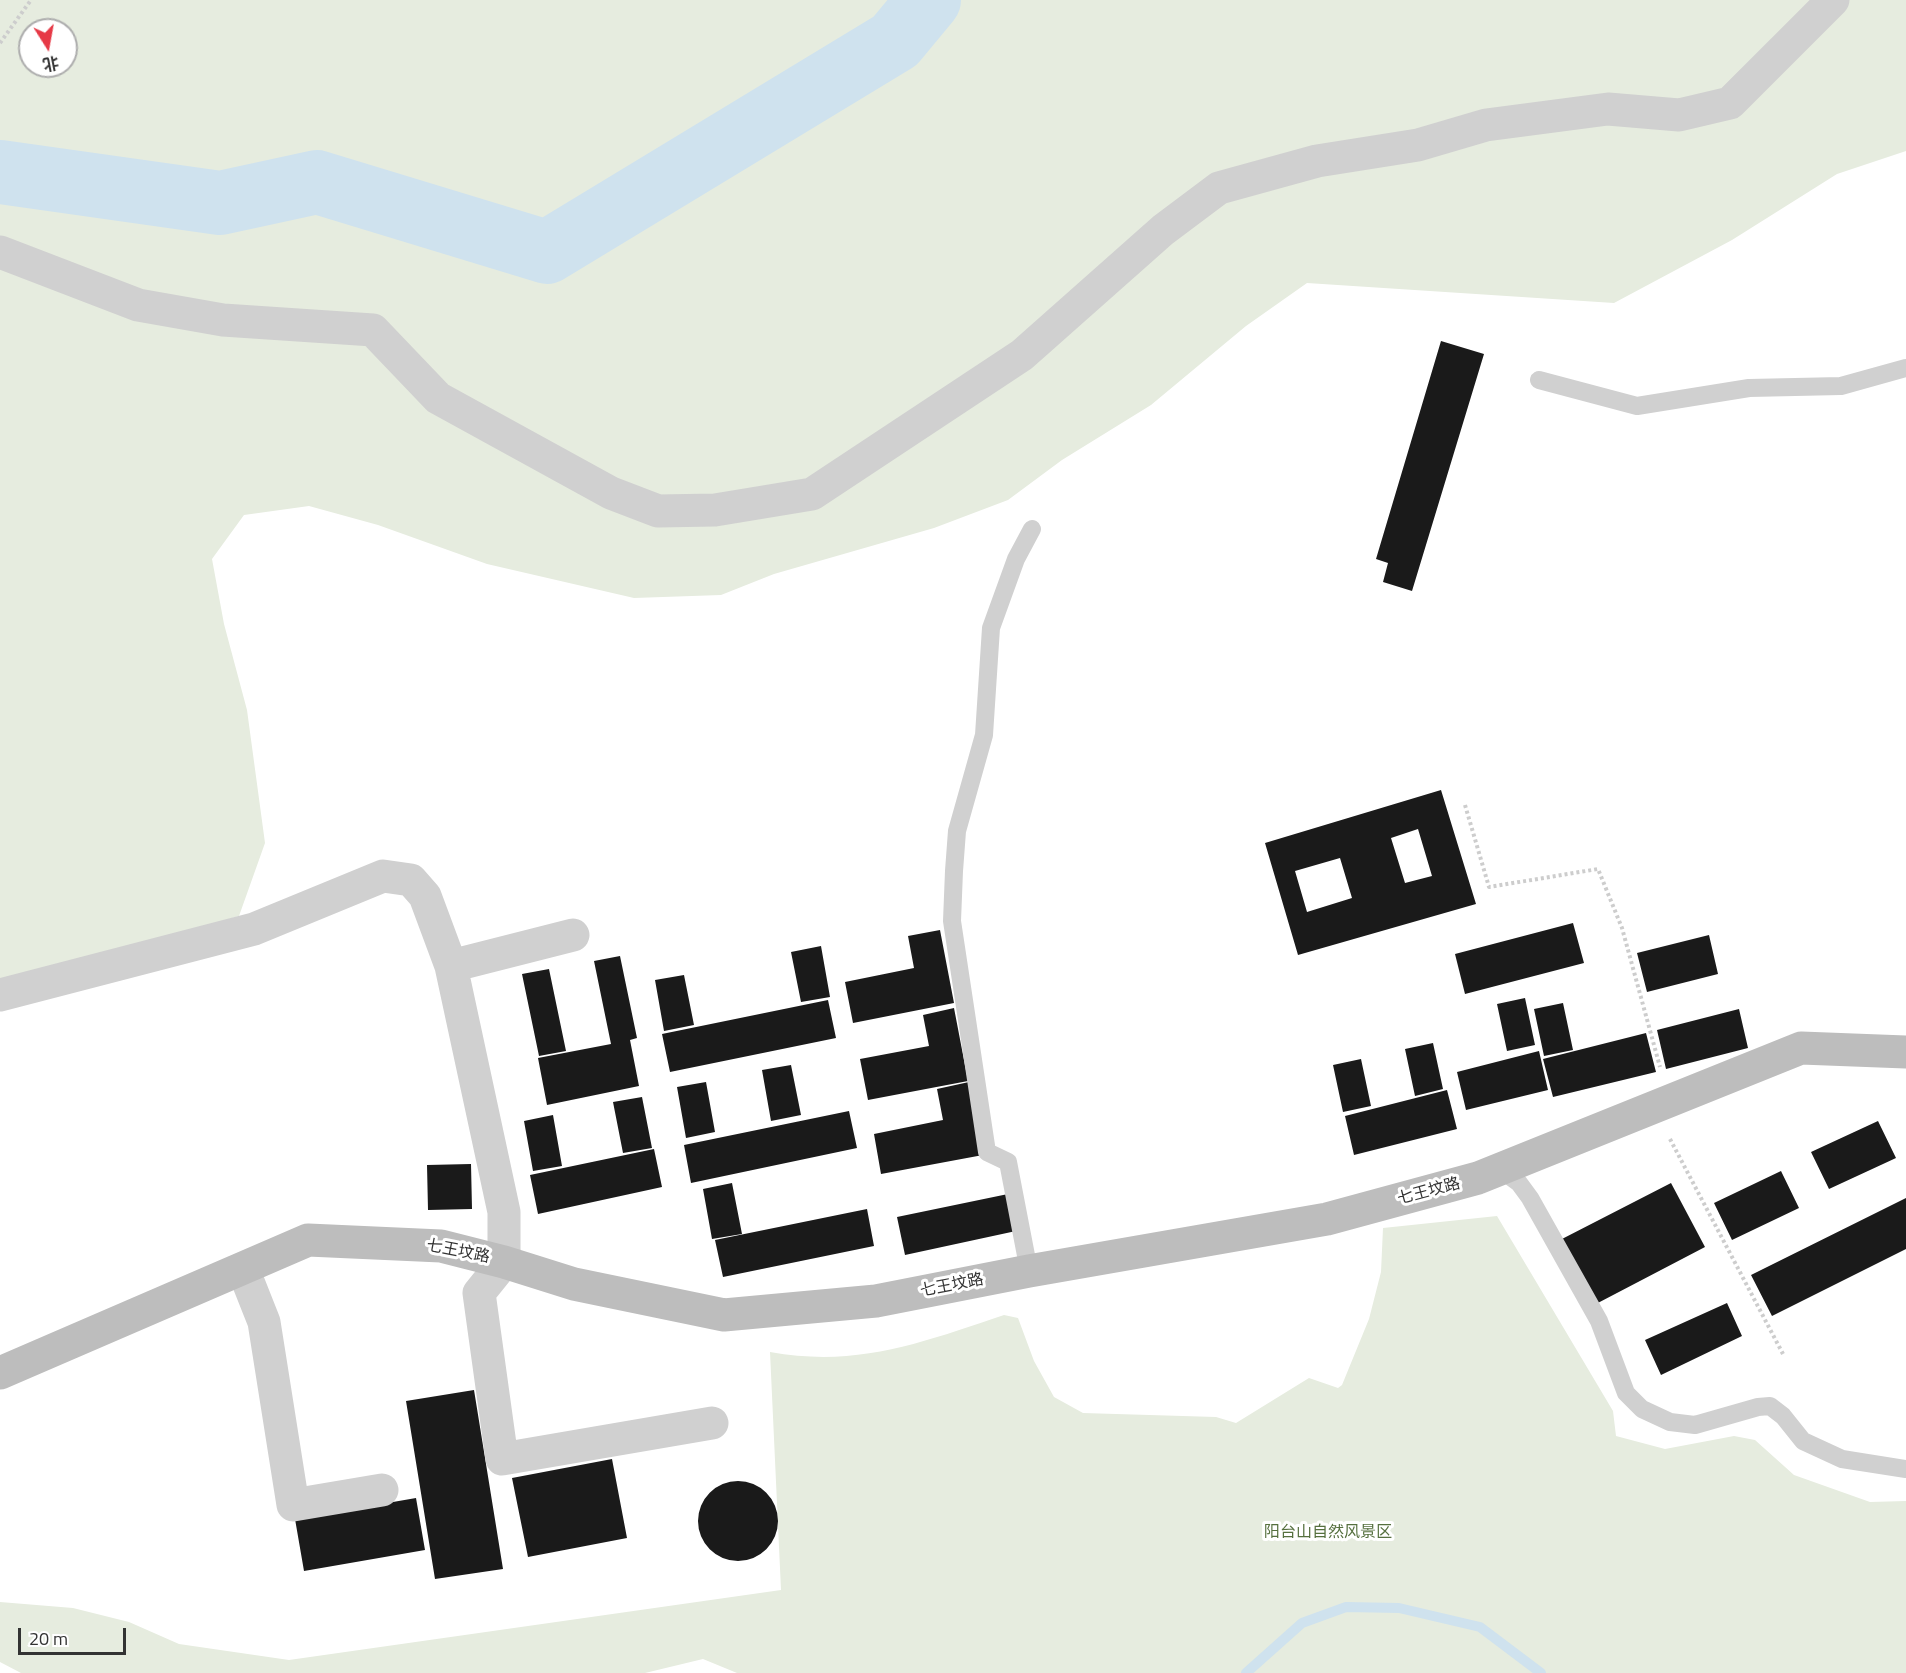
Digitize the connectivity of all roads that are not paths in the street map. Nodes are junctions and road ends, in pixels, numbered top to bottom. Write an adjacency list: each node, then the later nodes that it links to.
1 (1833, 0): 2 (street)
2 (0, 252)
3 (1906, 368): 4 (lane)
4 (1539, 380)
5 (1032, 529): 13 (lane)
6 (573, 935): 7 (street)
7 (450, 966): 8 (street); 11 (street)
8 (0, 995)
9 (1906, 1052): 10 (street, 七王坟路)
10 (1500, 1169): 13 (street, 七王坟路); 16 (lane)
11 (504, 1262): 12 (street, 七王坟路); 13 (street, 七王坟路); 15 (street)
12 (243, 1269): 14 (street, 七王坟路); 17 (street)
13 (1029, 1271)
14 (0, 1373)
15 (712, 1423)
16 (1906, 1469)
17 (382, 1490)

